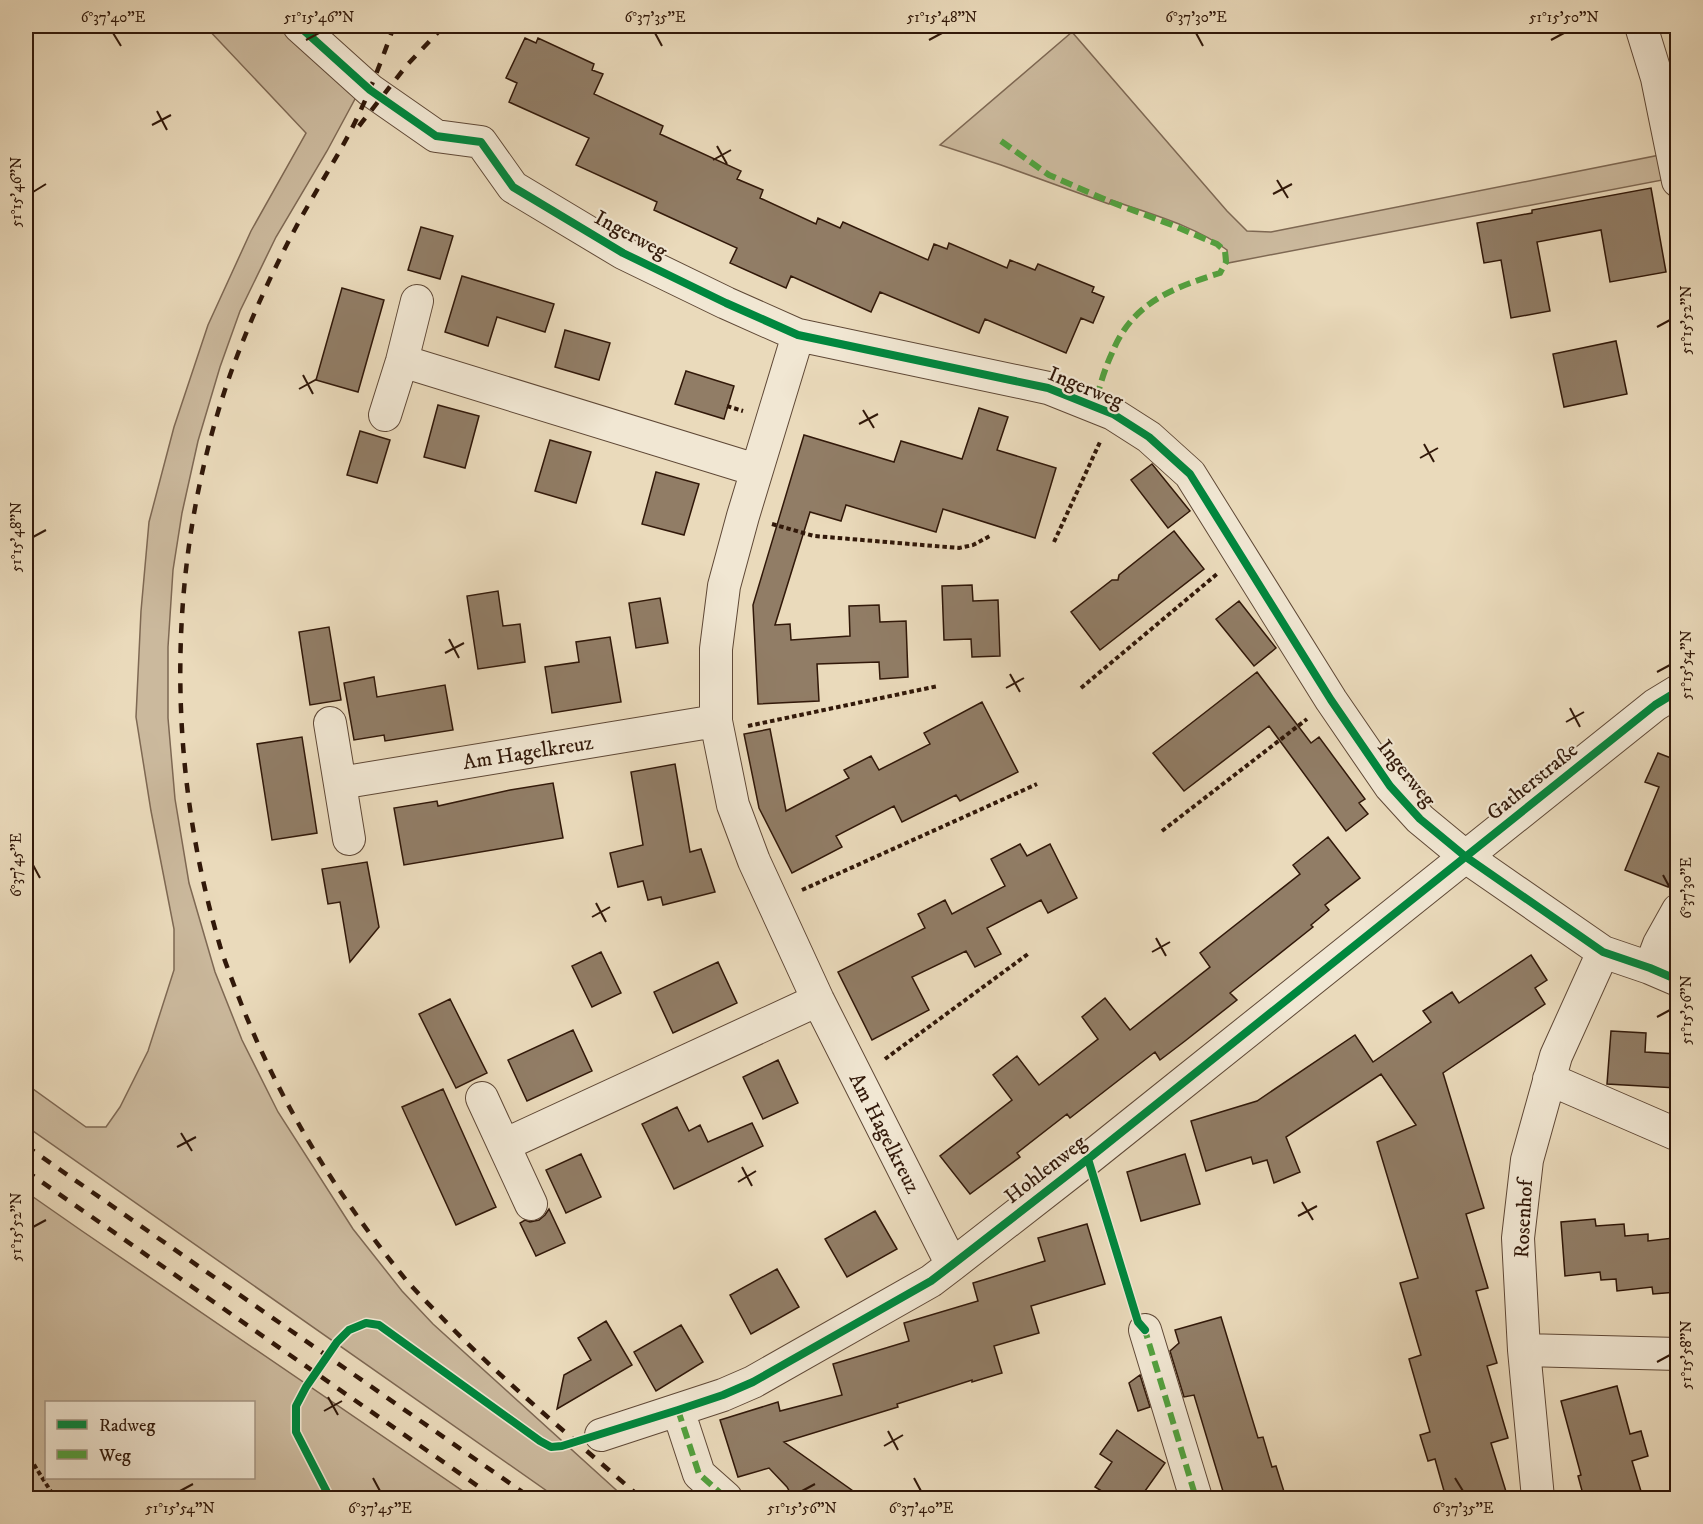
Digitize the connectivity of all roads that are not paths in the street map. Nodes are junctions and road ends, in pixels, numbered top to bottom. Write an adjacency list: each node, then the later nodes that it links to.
1 (299, 26): 5 (street, Ingerweg)
2 (1641, 26): 3 (street)
3 (1677, 181)
4 (417, 301): 6 (street)
5 (798, 335): 8 (street, Am Hagelkreuz); 14 (street, Ingerweg)
6 (402, 361): 7 (street); 8 (street)
7 (385, 416)
8 (756, 471): 11 (street, Am Hagelkreuz)
9 (1677, 691): 14 (street, Gatherstraße)
10 (330, 723): 12 (street)
11 (717, 727): 12 (street, Am Hagelkreuz); 18 (street, Am Hagelkreuz)
12 (340, 783): 13 (street)
13 (349, 839)
14 (1467, 856): 16 (street, Ingerweg); 24 (street, Hohlenweg)
15 (1677, 910): 17 (street)
16 (1603, 952): 17 (street, Ingerweg); 19 (street, Rosenhof)
17 (1664, 974)
18 (818, 1000): 22 (street); 24 (street, Am Hagelkreuz)
19 (1549, 1078): 21 (street); 26 (street, Rosenhof)
20 (482, 1098): 22 (street)
21 (1677, 1135)
22 (504, 1145): 23 (street)
23 (531, 1204)
24 (952, 1265): 28 (street, Hohlenweg)
25 (1145, 1330): 31 (street)
26 (1524, 1350): 27 (street); 32 (street, Rosenhof)
27 (1677, 1354)
28 (678, 1410): 29 (street, Hohlenweg); 30 (street)
29 (600, 1435)
30 (726, 1498)
31 (1196, 1498)
32 (1538, 1498)

